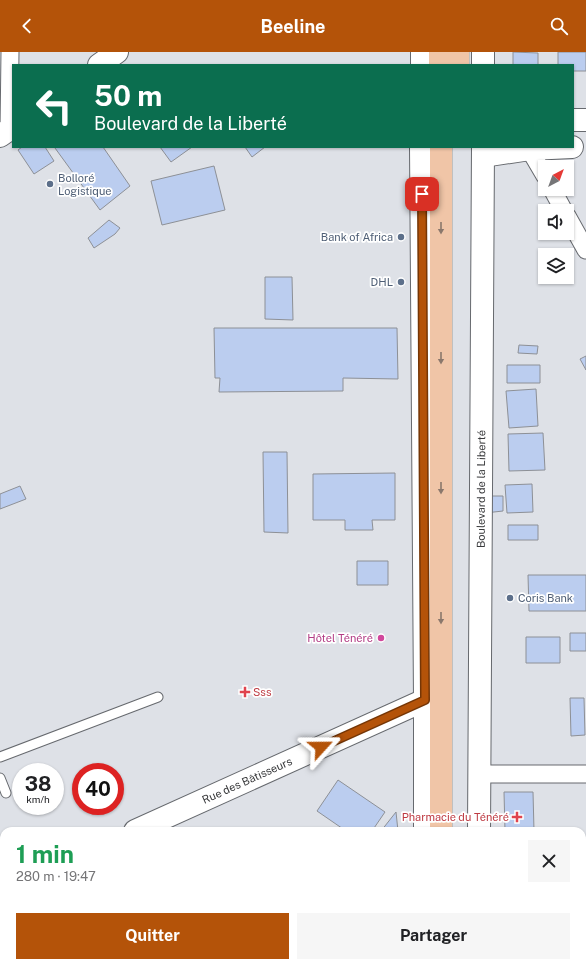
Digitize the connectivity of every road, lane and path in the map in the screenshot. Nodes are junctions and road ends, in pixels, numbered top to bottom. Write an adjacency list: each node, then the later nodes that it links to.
1 (10, 52): 14 (street)
2 (117, 52): 7 (main road)
3 (422, 52): 8 (main road)
4 (440, 52): 9 (highway)
5 (458, 52): 10 (highway)
6 (482, 52): 11 (main road)
7 (100, 64)
8 (422, 64)
9 (440, 64)
10 (458, 64)
11 (483, 64)
12 (574, 120): 13 (main road)
13 (586, 120)
14 (7, 131)
15 (586, 146): 16 (main road)
16 (574, 147)
17 (421, 148): 26 (main road)
18 (441, 148): 34 (highway, one-way to 34)
19 (456, 148): 35 (highway)
20 (529, 148): 21 (main road); 22 (street)
21 (483, 152): 28 (main road, Boulevard de la Liberté)
22 (538, 164)
23 (574, 229): 24 (street)
24 (586, 250)
25 (158, 697): 27 (lane)
26 (425, 700): 32 (main road, Rue des Bâtisseurs); 33 (main road)
27 (0, 757)
28 (480, 774): 29 (street); 36 (main road, Boulevard de la Liberté)
29 (586, 774)
30 (0, 778): 31 (lane)
31 (6, 793)
32 (144, 827)
33 (425, 827)
34 (441, 827)
35 (456, 827)
36 (480, 827)

